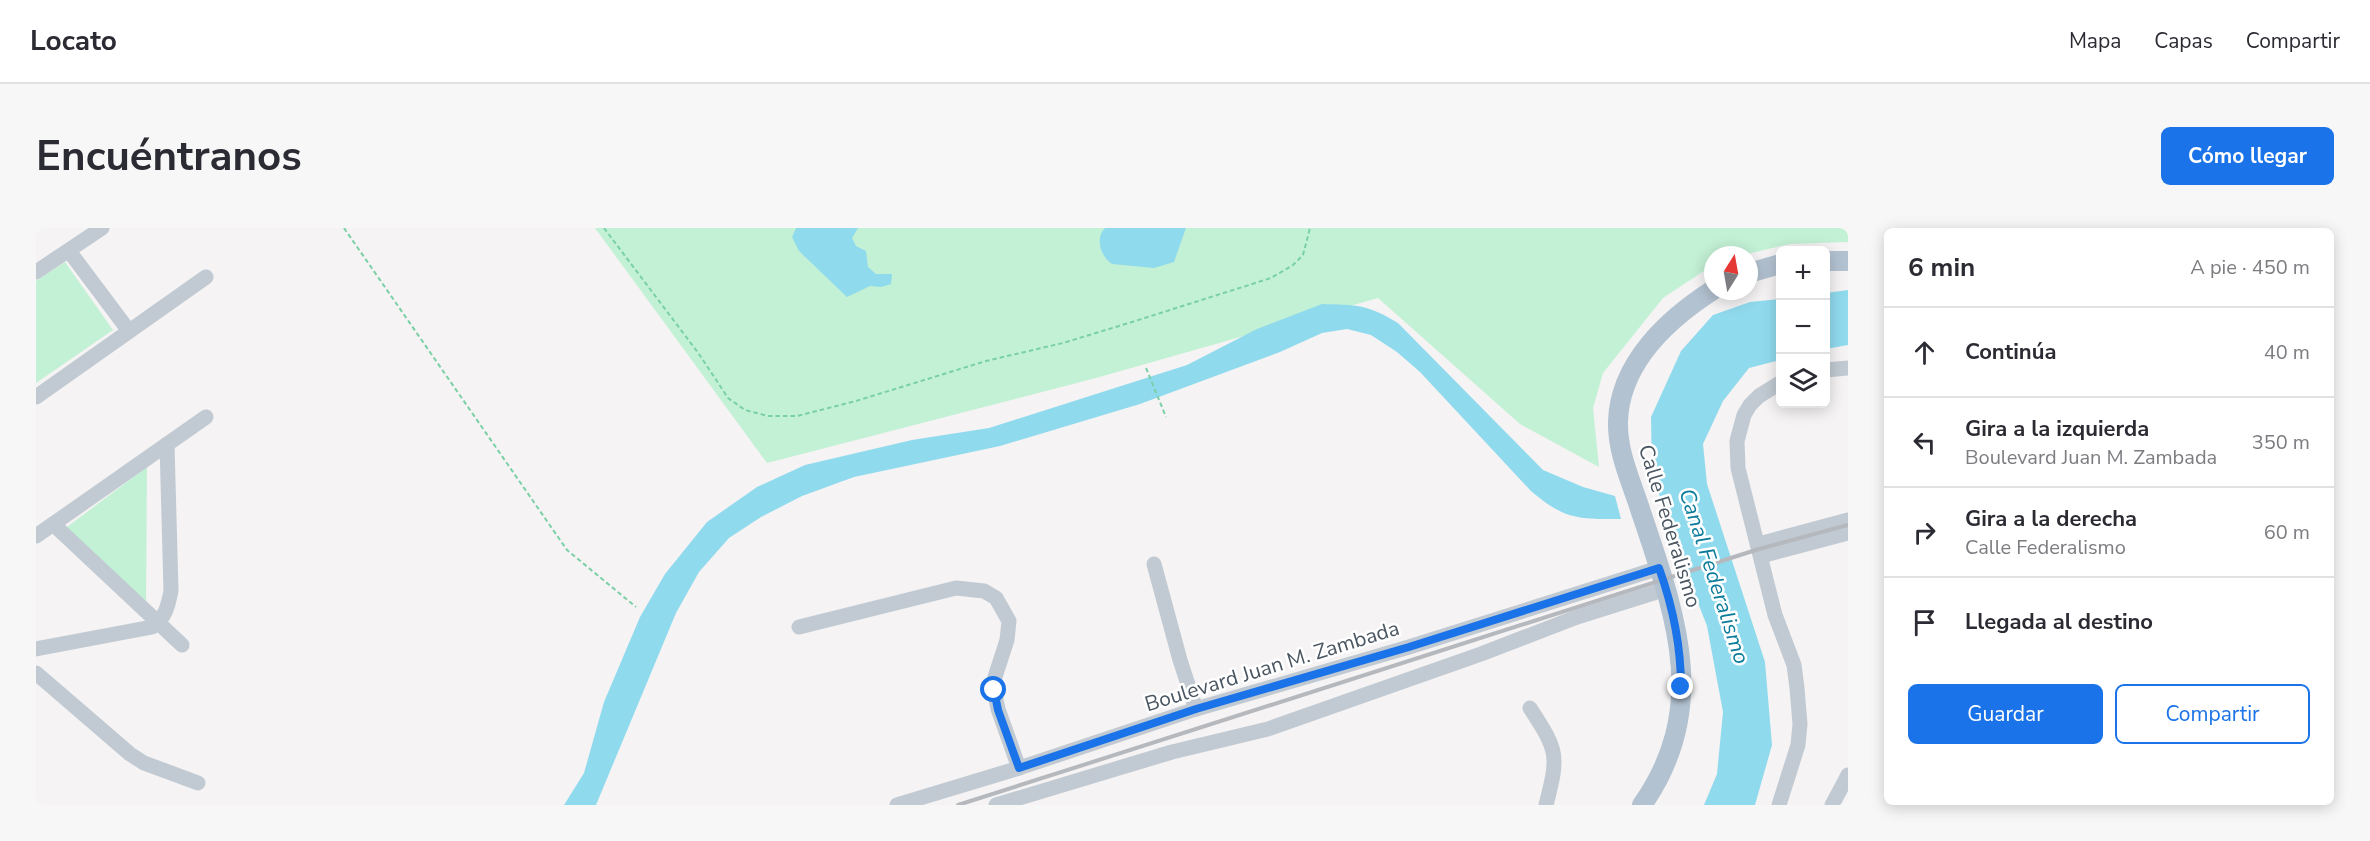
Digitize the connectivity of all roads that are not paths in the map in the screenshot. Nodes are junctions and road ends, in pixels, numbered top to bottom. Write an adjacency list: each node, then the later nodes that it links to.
1 (102, 228): 2 (street)
2 (69, 251): 7 (street); 10 (street)
3 (1830, 261): 4 (main road)
4 (1848, 261)
5 (1776, 265): 6 (main road)
6 (1758, 270)
7 (36, 272)
8 (206, 277): 10 (street)
9 (1704, 297): 23 (main road, Calle Federalismo)
10 (129, 331): 14 (street)
11 (1848, 368): 12 (street)
12 (1830, 370)
13 (1776, 385): 21 (street)
14 (36, 397)
15 (206, 417): 16 (street)
16 (167, 444): 18 (street); 25 (street)
17 (1848, 520): 21 (street)
18 (53, 524): 20 (street); 25 (street)
19 (1848, 532): 21 (street)
20 (36, 536)
21 (1760, 550): 40 (street)
22 (1154, 564): 31 (street)
23 (1659, 568): 24 (main road, Calle Federalismo); 31 (street, Boulevard Juan M. Zambada)
24 (1666, 589): 35 (street); 39 (main road, Calle Federalismo)
25 (160, 622): 27 (street); 28 (street)
26 (799, 627): 32 (street)
27 (182, 645)
28 (36, 649)
29 (36, 673): 34 (street)
30 (1530, 708): 38 (street)
31 (1196, 709): 32 (street, Boulevard Juan M. Zambada)
32 (1019, 768): 36 (street, Boulevard Juan M. Zambada)
33 (1848, 775): 41 (street)
34 (198, 783)
35 (1034, 799): 37 (street)
36 (897, 805)
37 (996, 805)
38 (1546, 805)
39 (1642, 805)
40 (1779, 805)
41 (1833, 805)

